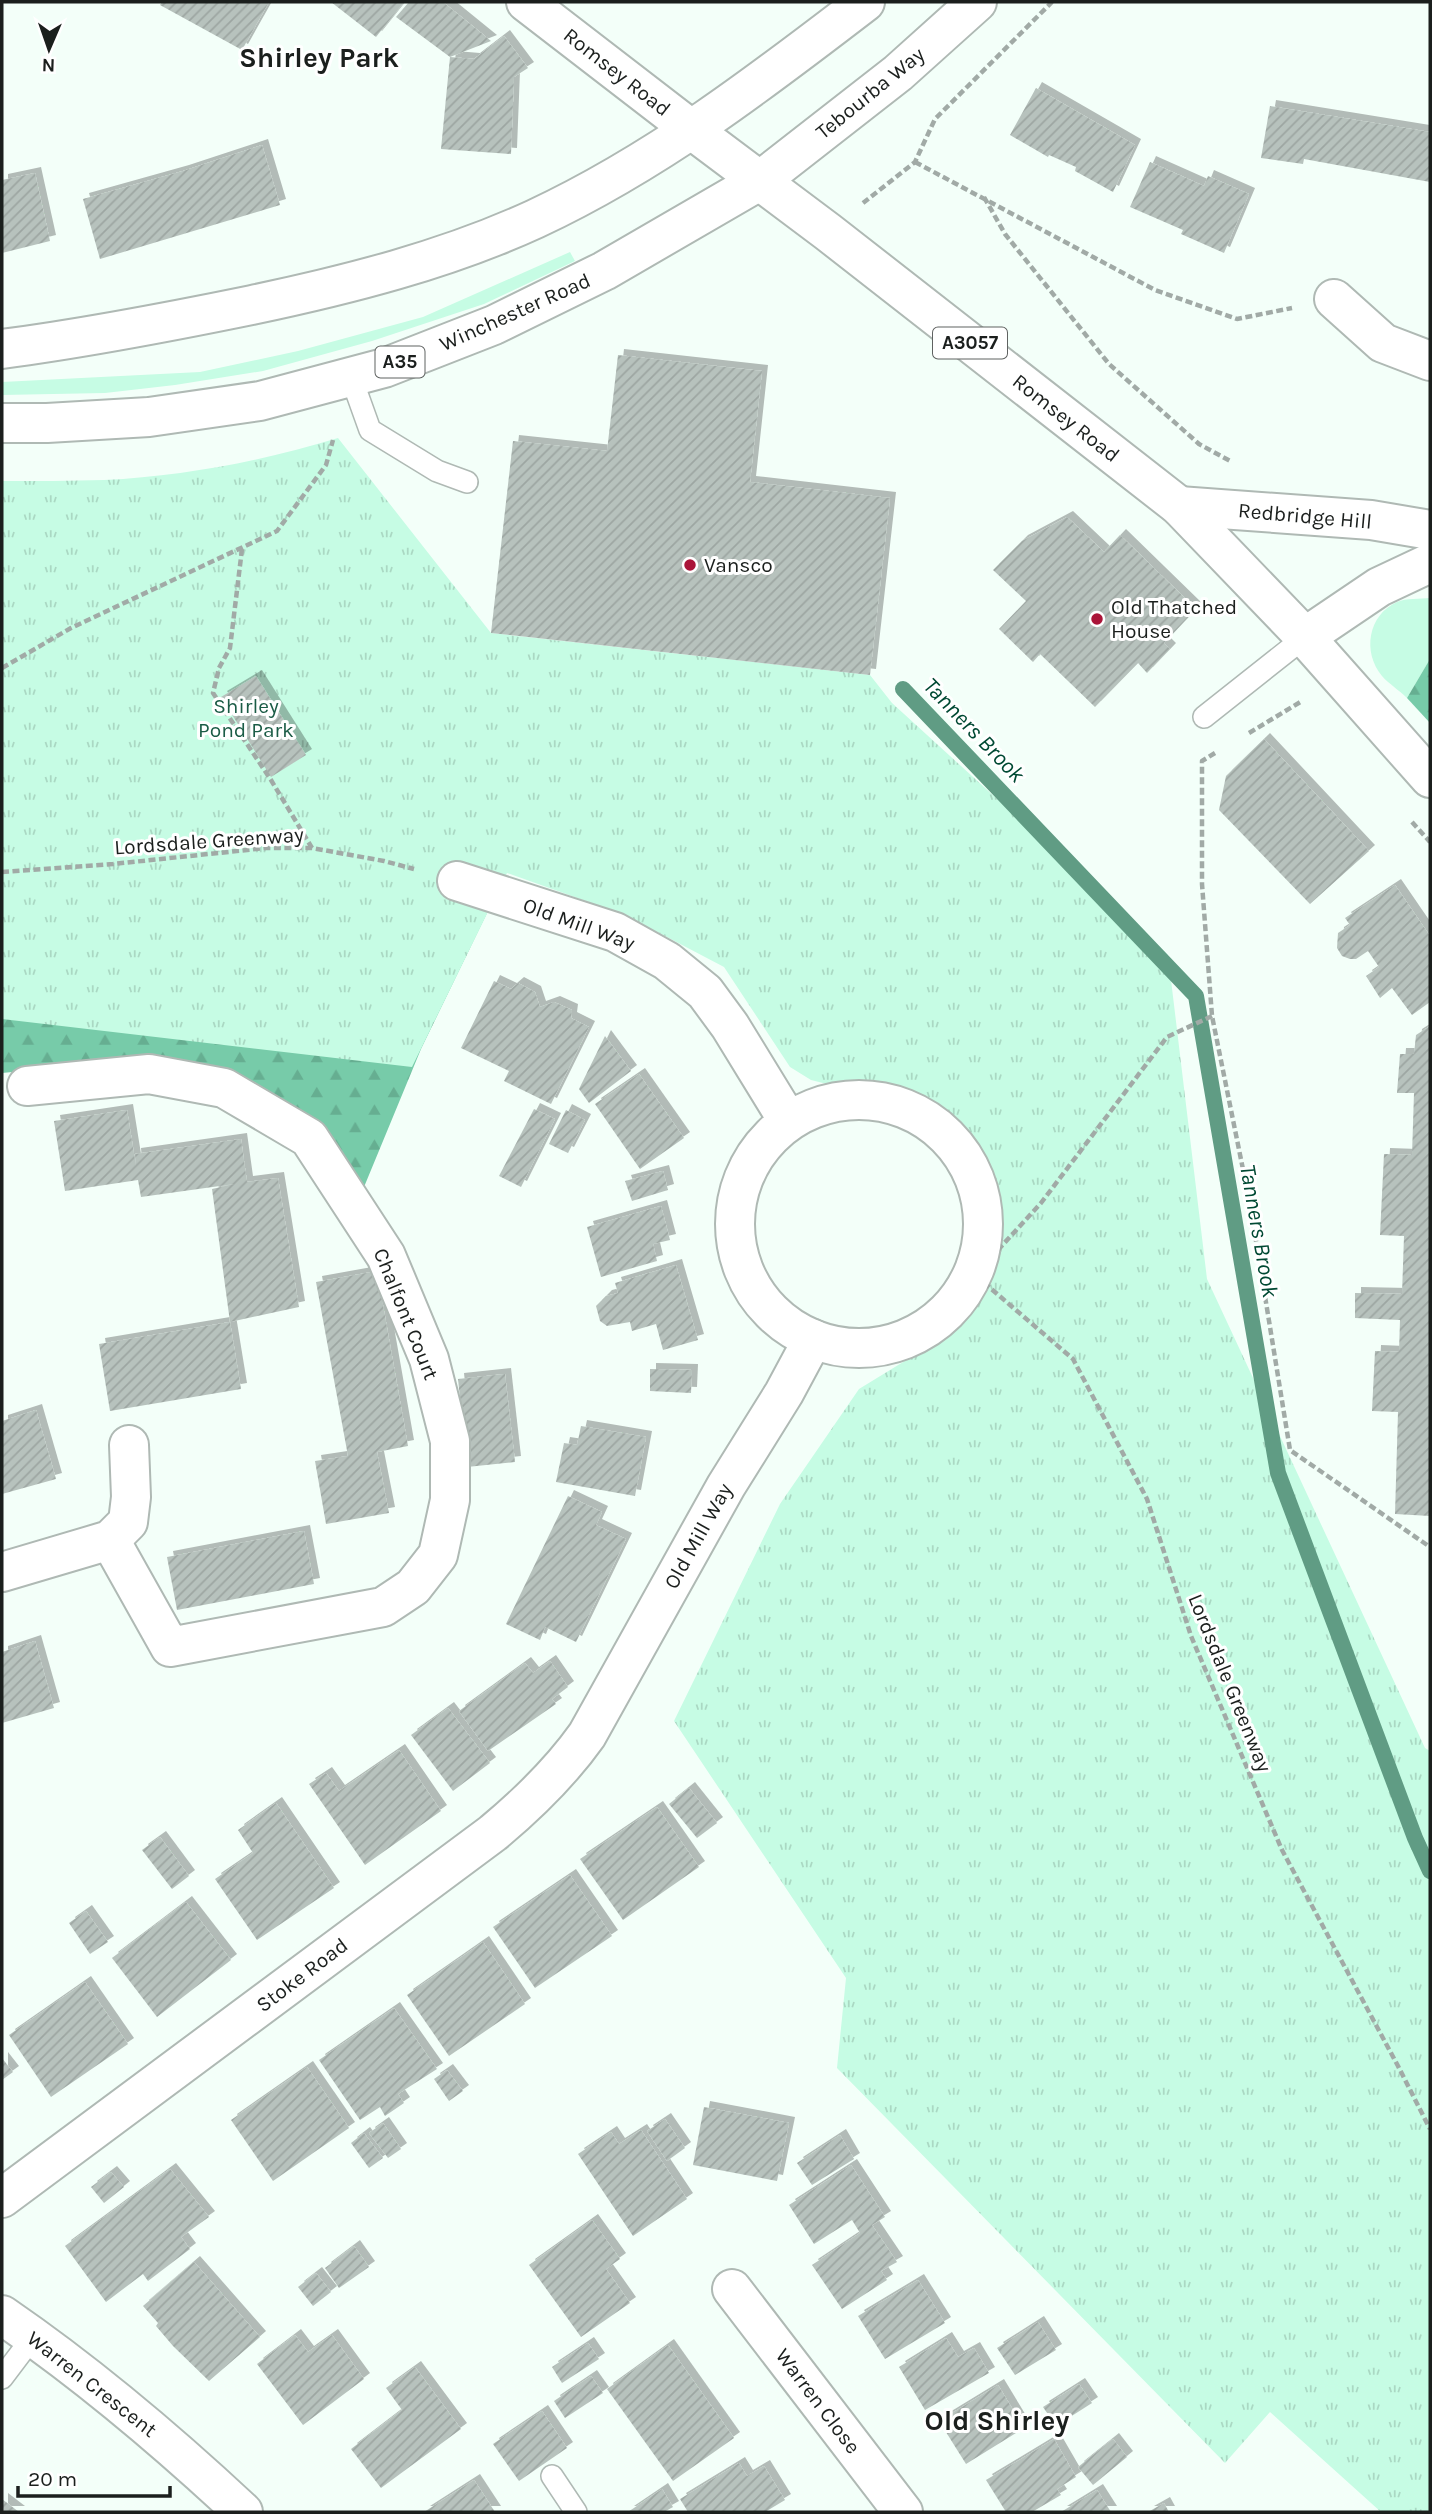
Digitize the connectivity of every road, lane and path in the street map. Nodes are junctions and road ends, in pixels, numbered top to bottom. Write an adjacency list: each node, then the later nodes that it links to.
1 (526, 2): 5 (street, Romsey Road / A3057)
2 (865, 2): 5 (street)
3 (977, 2): 7 (street, Tebourba Way / A35)
4 (1052, 2): 6 (path)
5 (692, 130): 7 (street, Romsey Road / A3057); 11 (street)
6 (915, 162): 8 (path); 9 (path)
7 (761, 180): 9 (street, Romsey Road / A3057); 13 (street, Winchester Road / A35)
8 (984, 197): 10 (path); 16 (path)
9 (828, 232): 18 (street, Romsey Road / A3057)
10 (1334, 299): 12 (street)
11 (2, 349)
12 (1430, 361)
13 (351, 377): 14 (lane); 15 (street, Winchester Road / A35)
14 (366, 416): 17 (lane); 20 (path)
15 (2, 423)
16 (1242, 468)
17 (467, 482)
18 (1179, 506): 19 (street, Redbridge Hill); 22 (street, Romsey Road / A3057)
19 (1430, 530)
20 (242, 548): 23 (path); 29 (path)
21 (1430, 563): 22 (street)
22 (1305, 637): 24 (street, Romsey Road / A3057); 25 (lane)
23 (2, 668)
24 (1341, 677): 26 (path); 28 (street, Romsey Road / A3057)
25 (1204, 717)
26 (1248, 733)
27 (1225, 747): 32 (path)
28 (1430, 778)
29 (312, 848): 30 (path, Lordsdale Greenway); 31 (path, Lordsdale Greenway)
30 (2, 872)
31 (457, 881): 34 (street, Old Mill Way)
32 (1212, 1016): 35 (path); 39 (path)
33 (27, 1086): 38 (street, Chalfont Court)
34 (787, 1119): 35 (street); 36 (street)
35 (975, 1275): 36 (street); 42 (path, Lordsdale Greenway)
36 (813, 1339): 41 (street, Old Mill Way)
37 (129, 1446): 38 (street)
38 (110, 1540): 40 (street)
39 (1430, 1547)
40 (2, 1572)
41 (587, 1735): 43 (street, Stoke Road)
42 (1430, 2129)
43 (2, 2198)
44 (732, 2289): 51 (street, Warren Close)
45 (2, 2315): 46 (street, Warren Crescent)
46 (33, 2337): 47 (lane); 49 (street, Warren Crescent)
47 (2, 2378)
48 (552, 2476): 50 (lane)
49 (243, 2512)
50 (576, 2512)
51 (903, 2512)

